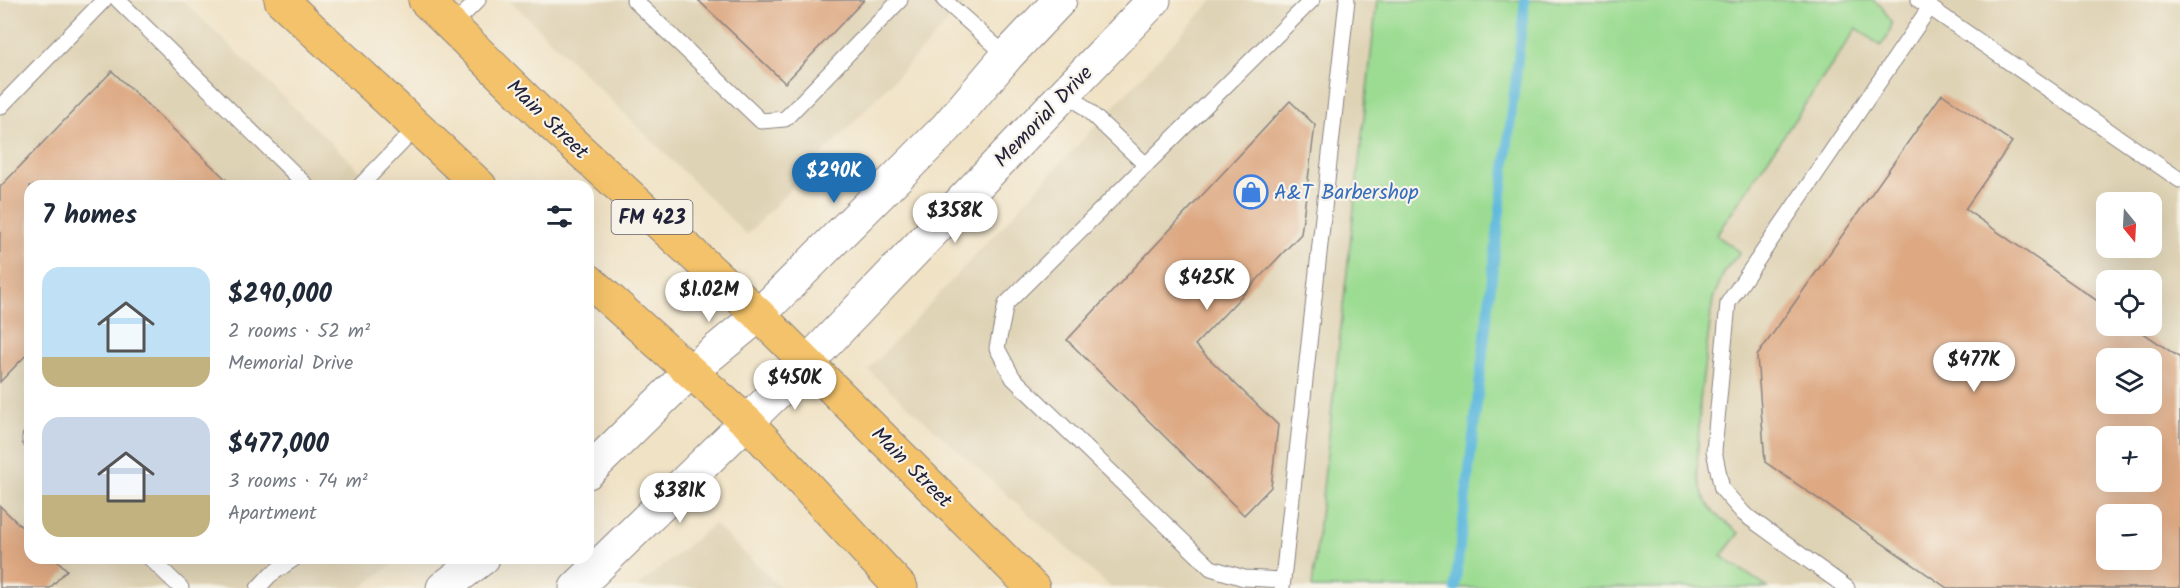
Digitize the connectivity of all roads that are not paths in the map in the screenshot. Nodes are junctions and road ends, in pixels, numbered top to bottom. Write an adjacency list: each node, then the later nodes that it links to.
1 (104, 0): 17 (lane)
2 (118, 0): 20 (lane)
3 (281, 0): 18 (main road)
4 (425, 0): 14 (main road, Main Street / FM 423)
5 (478, 0): 14 (lane)
6 (634, 0): 7 (lane)
7 (900, 0)
8 (944, 0): 15 (lane)
9 (1060, 0): 15 (street)
10 (1154, 0): 16 (street, Memorial Drive)
11 (1312, 0): 19 (lane)
12 (1347, 0): 33 (lane)
13 (1925, 4): 23 (lane); 40 (lane)
14 (452, 26): 25 (main road, Main Street / FM 423)
15 (1007, 56): 25 (street)
16 (1067, 91): 19 (lane); 26 (street, Memorial Drive)
17 (0, 107)
18 (416, 128): 21 (lane); 22 (main road)
19 (1146, 165): 33 (lane)
20 (301, 180)
21 (366, 180)
22 (473, 180)
23 (2180, 180)
24 (594, 285): 27 (main road)
25 (759, 315): 26 (main road, Main Street / FM 423); 27 (street)
26 (807, 363): 28 (street, Memorial Drive); 39 (main road, Main Street / FM 423)
27 (692, 370): 28 (main road); 29 (street)
28 (748, 423): 37 (street, Memorial Drive); 38 (main road)
29 (594, 466)
30 (156, 564): 34 (lane)
31 (286, 564): 35 (lane)
32 (475, 564): 36 (street)
33 (1282, 584)
34 (181, 588)
35 (258, 588)
36 (443, 588)
37 (576, 588)
38 (901, 588)
39 (1034, 588)
40 (1848, 588)

